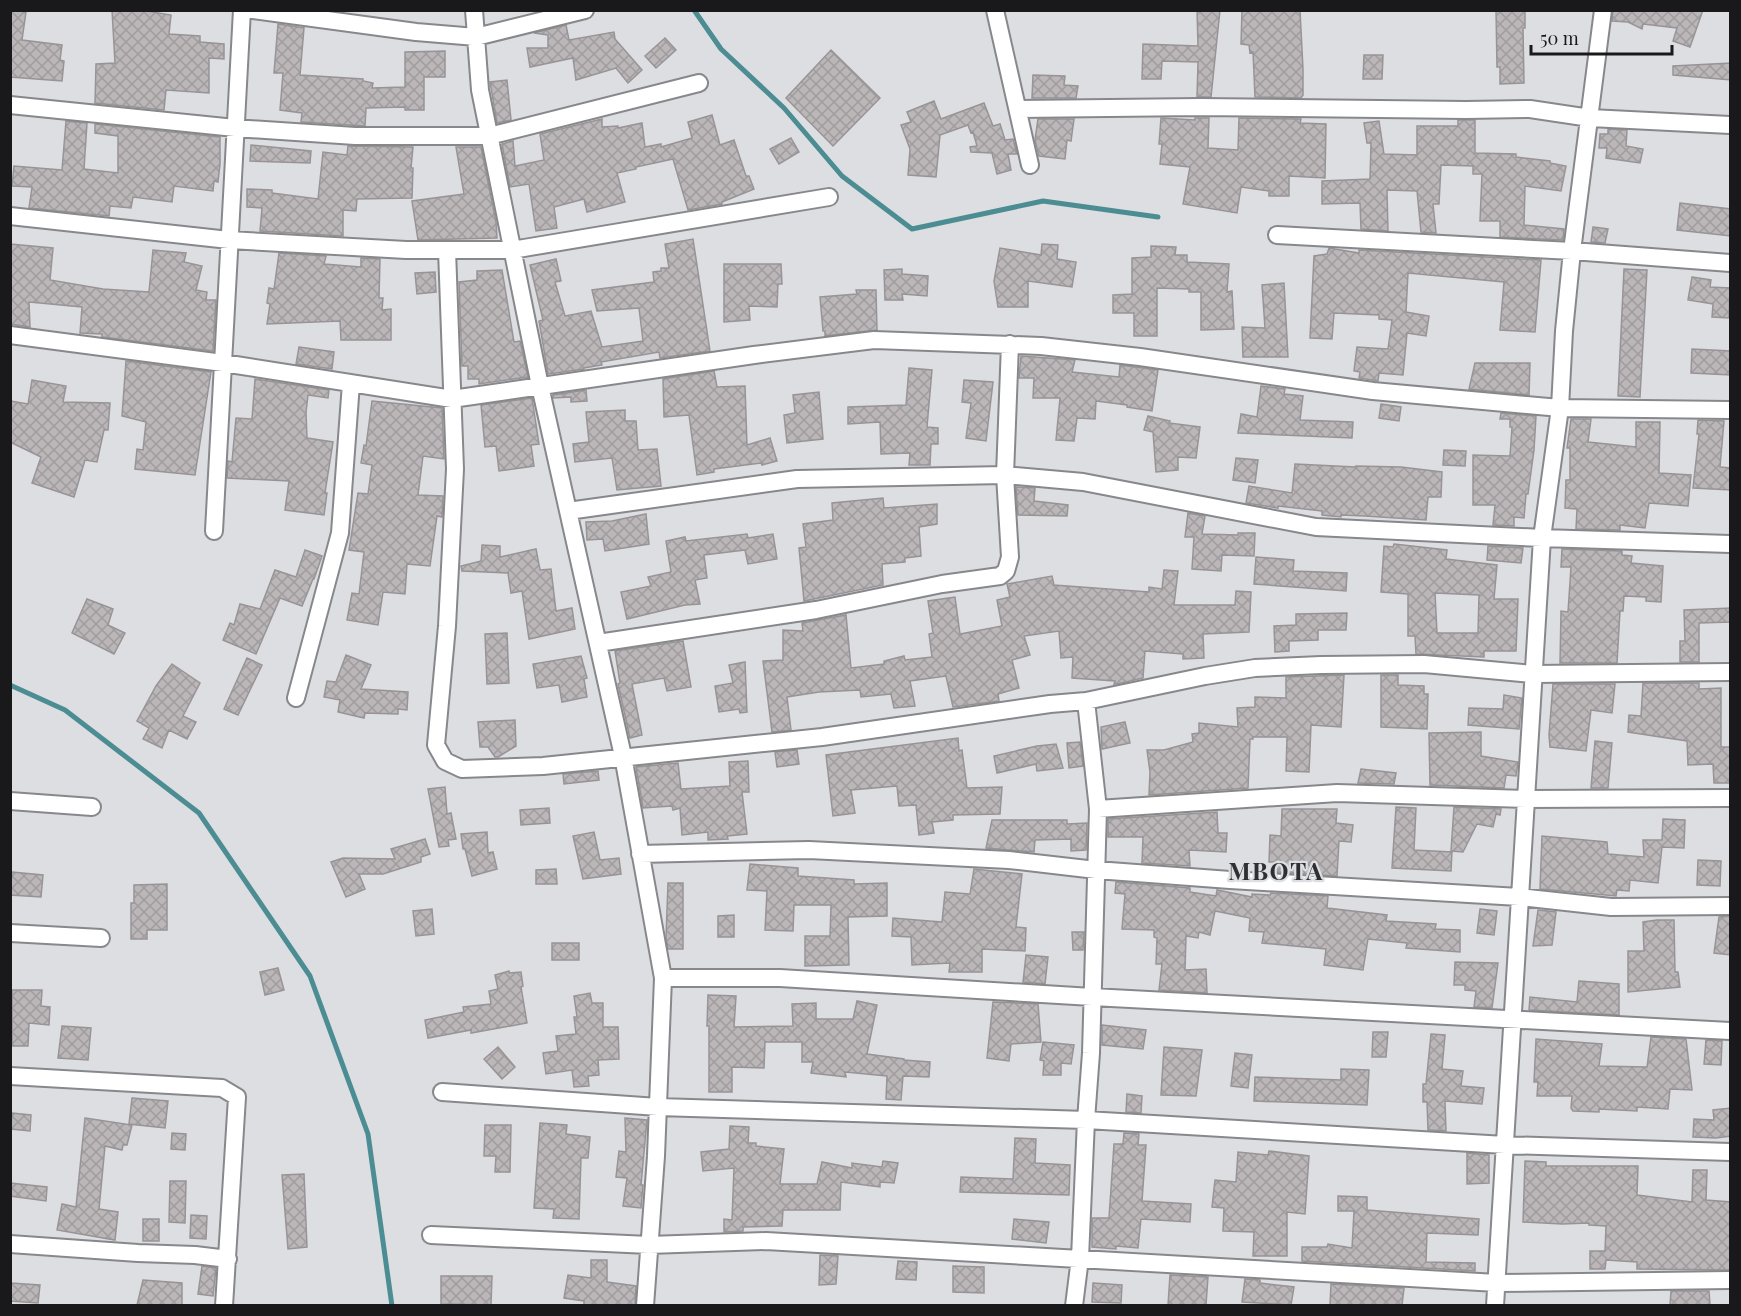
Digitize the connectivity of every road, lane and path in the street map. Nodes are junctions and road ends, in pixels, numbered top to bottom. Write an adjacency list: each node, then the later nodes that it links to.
1 (242, 10): 13 (street)
2 (253, 10): 7 (street)
3 (474, 10): 7 (street)
4 (585, 10): 7 (street)
5 (995, 10): 10 (street)
6 (1603, 10): 11 (street)
7 (476, 37): 14 (street)
8 (699, 82): 14 (street)
9 (10, 105): 13 (street)
10 (1018, 109): 11 (street); 15 (street)
11 (1590, 118): 12 (street); 22 (street)
12 (1731, 124)
13 (235, 128): 14 (street); 19 (street)
14 (489, 136): 21 (street)
15 (1030, 165)
16 (829, 197): 21 (street)
17 (10, 216): 19 (street)
18 (1276, 235): 22 (street)
19 (230, 240): 20 (street); 26 (street)
20 (447, 250): 21 (street); 29 (street)
21 (512, 250): 28 (street)
22 (1572, 251): 23 (street); 30 (street)
23 (1731, 263)
24 (10, 335): 26 (street)
25 (1010, 344): 28 (street); 30 (street); 32 (street)
26 (223, 363): 27 (street); 34 (street)
27 (351, 383): 29 (street); 40 (street)
28 (540, 386): 29 (street); 33 (street)
29 (452, 399): 42 (street)
30 (1560, 408): 31 (street); 35 (street)
31 (1731, 410)
32 (1005, 475): 33 (street); 35 (street); 37 (street)
33 (568, 511): 37 (street)
34 (214, 531)
35 (1542, 538): 36 (street); 39 (street)
36 (1731, 544)
37 (598, 643): 42 (street)
38 (1731, 672): 39 (street)
39 (1533, 674): 41 (street); 44 (street)
40 (296, 698)
41 (1086, 700): 42 (street); 47 (street)
42 (623, 756): 48 (street)
43 (1731, 798): 44 (street)
44 (1526, 799): 47 (street); 50 (street)
45 (10, 801): 46 (street)
46 (92, 807)
47 (1098, 809): 49 (street)
48 (640, 854): 49 (street); 54 (street)
49 (1096, 870): 50 (street); 55 (street)
50 (1519, 897): 51 (street); 56 (street)
51 (1731, 906)
52 (10, 933): 53 (street)
53 (101, 938)
54 (663, 978): 55 (street); 60 (street)
55 (1092, 997): 56 (street); 61 (street)
56 (1512, 1019): 57 (street); 62 (street)
57 (1731, 1031)
58 (10, 1076): 68 (street)
59 (442, 1092): 60 (street)
60 (658, 1107): 61 (street); 66 (street)
61 (1086, 1120): 62 (street); 67 (street)
62 (1505, 1145): 63 (street); 70 (street)
63 (1731, 1152)
64 (431, 1235): 66 (street)
65 (10, 1244): 68 (street)
66 (649, 1245): 67 (street); 72 (street)
67 (1080, 1258): 70 (street); 73 (street)
68 (228, 1259): 71 (street)
69 (1731, 1280): 70 (street)
70 (1497, 1283): 74 (street)
71 (224, 1305)
72 (645, 1305)
73 (1074, 1305)
74 (1495, 1305)

